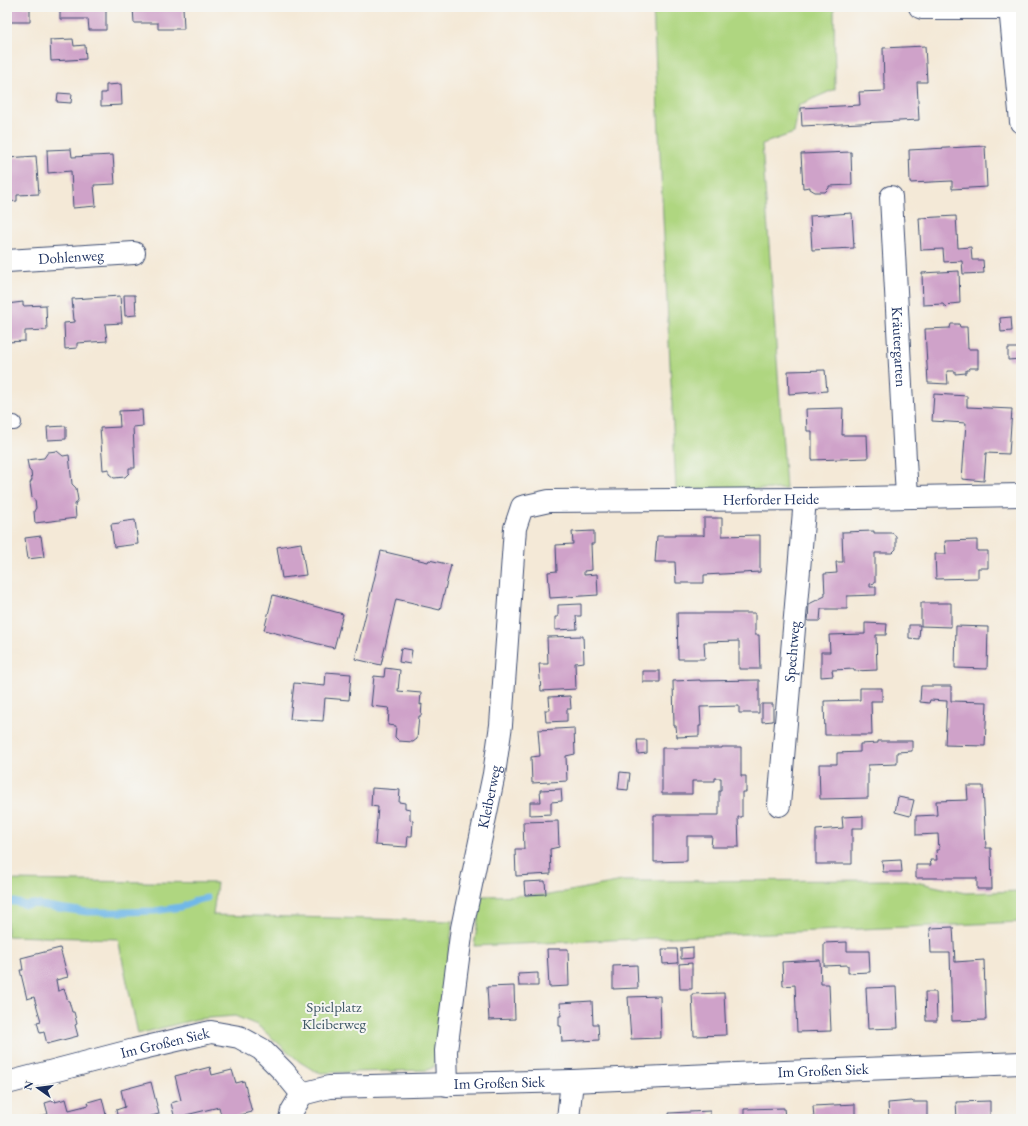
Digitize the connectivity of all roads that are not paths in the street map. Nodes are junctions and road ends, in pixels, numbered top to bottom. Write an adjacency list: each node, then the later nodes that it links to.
1 (920, 7): 2 (street)
2 (1010, 8): 3 (street)
3 (1021, 122)
4 (891, 196): 8 (street, Kräutergarten)
5 (134, 253): 6 (street, Dohlenweg)
6 (7, 261)
7 (1021, 495): 8 (street, Herforder Heide)
8 (906, 497): 9 (street, Herforder Heide)
9 (805, 499): 10 (street, Herforder Heide); 11 (street, Spechtweg)
10 (522, 507): 15 (street, Kleiberweg)
11 (778, 805)
12 (1021, 1063): 13 (street, Im Großen Siek)
13 (572, 1081): 15 (street, Im Großen Siek); 18 (street)
14 (7, 1083): 16 (street, Im Großen Siek)
15 (447, 1085): 16 (street, Im Großen Siek)
16 (302, 1094): 17 (street)
17 (290, 1119)
18 (568, 1119)

